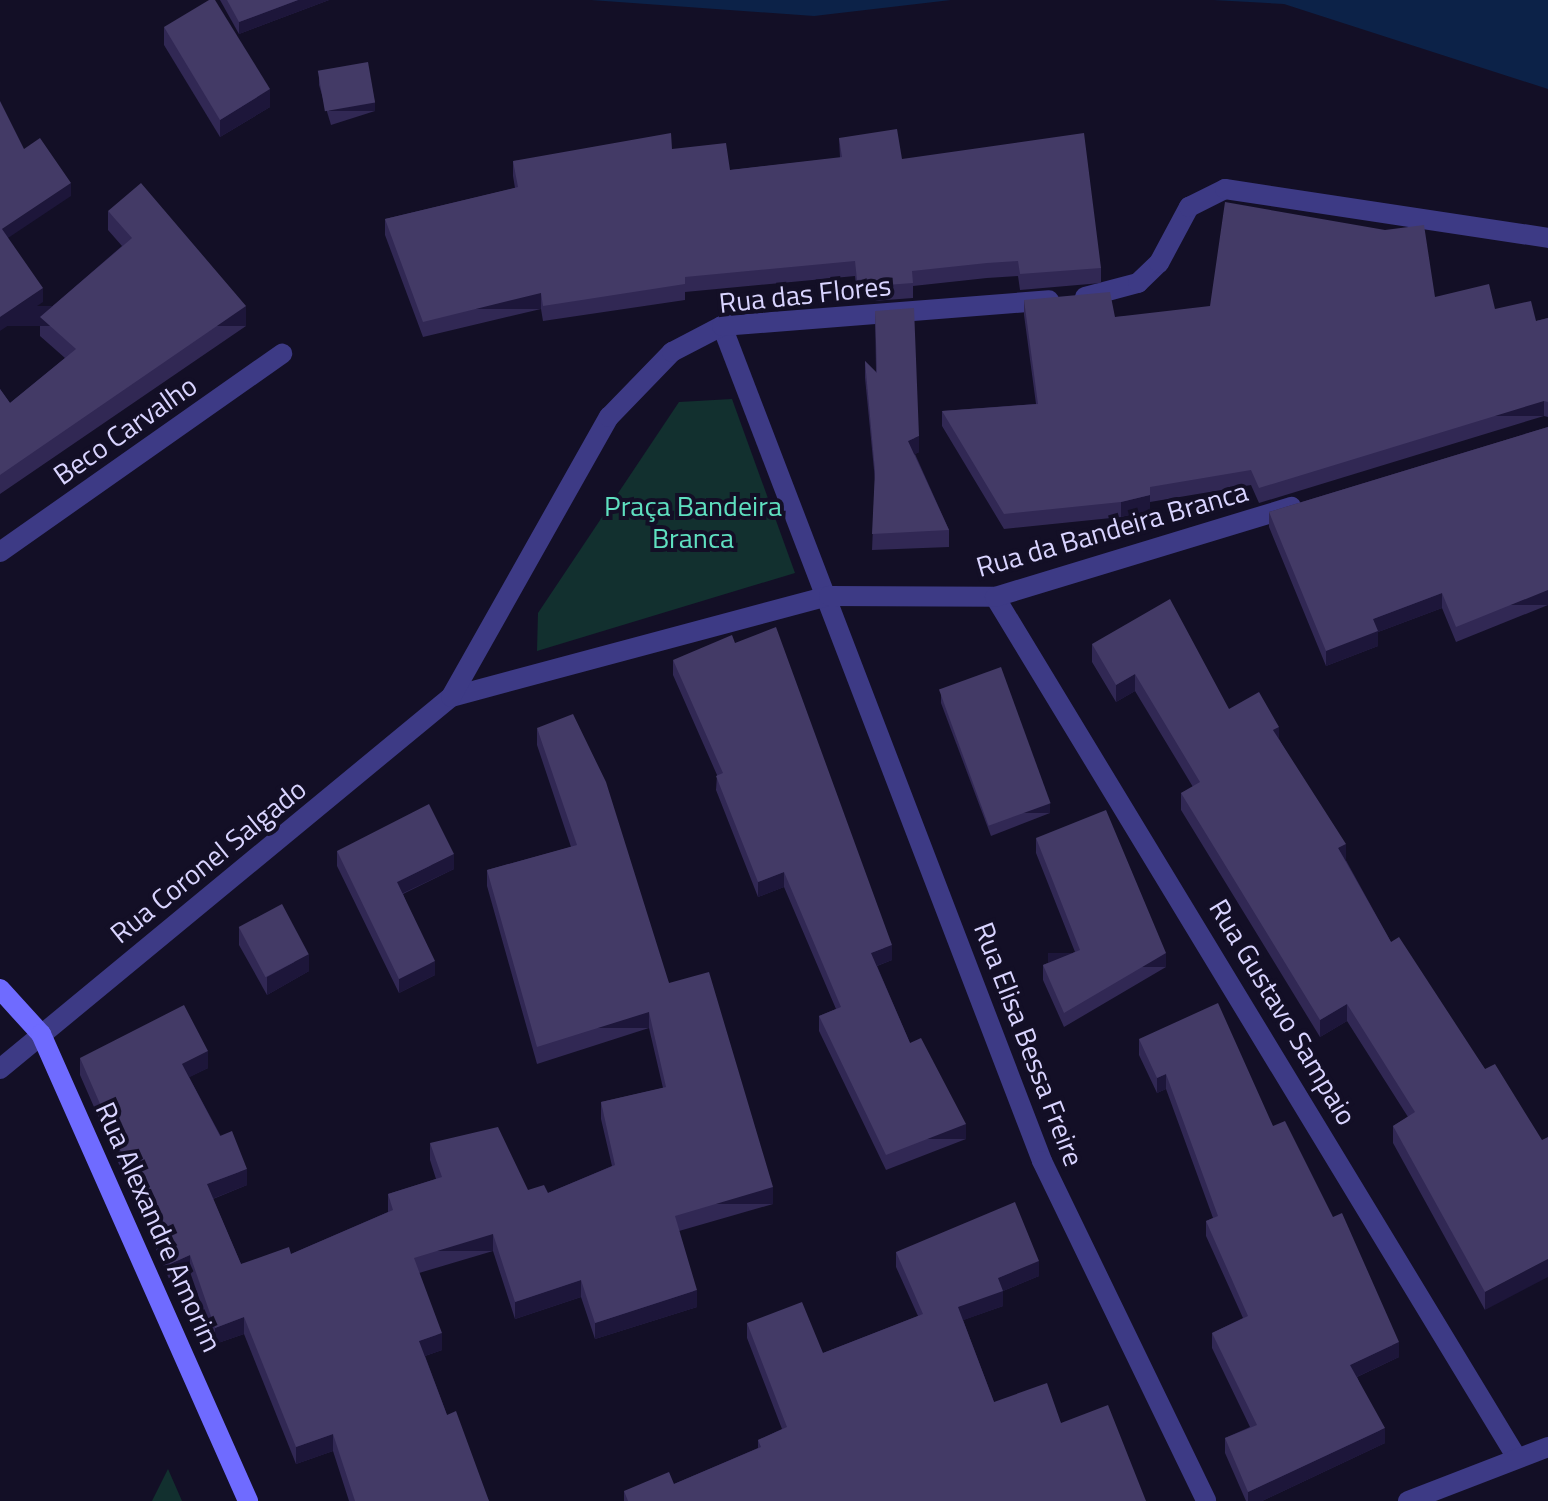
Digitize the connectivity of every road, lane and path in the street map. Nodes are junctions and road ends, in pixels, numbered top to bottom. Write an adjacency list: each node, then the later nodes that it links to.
1 (1548, 238): 2 (street, Rua das Flores)
2 (722, 326): 6 (street, Rua Elisa Bessa Freire); 8 (street, Rua das Flores)
3 (282, 354): 5 (street, Beco Carvalho)
4 (1309, 502): 7 (street, Rua da Bandeira Branca)
5 (3, 543)
6 (829, 596): 7 (street, Rua da Bandeira Branca); 8 (street, Rua da Bandeira Branca); 15 (street, Rua Elisa Bessa Freire)
7 (995, 597): 13 (street, Rua Gustavo Sampaio)
8 (451, 697): 10 (street, Rua Coronel Salgado)
9 (0, 989): 10 (street, Rua Alexandre Amorim)
10 (41, 1034): 11 (street, Rua Coronel Salgado); 14 (street, Rua Alexandre Amorim)
11 (0, 1069)
12 (1548, 1447): 13 (street)
13 (1517, 1458): 16 (street)
14 (248, 1501)
15 (1206, 1501)
16 (1408, 1501)

